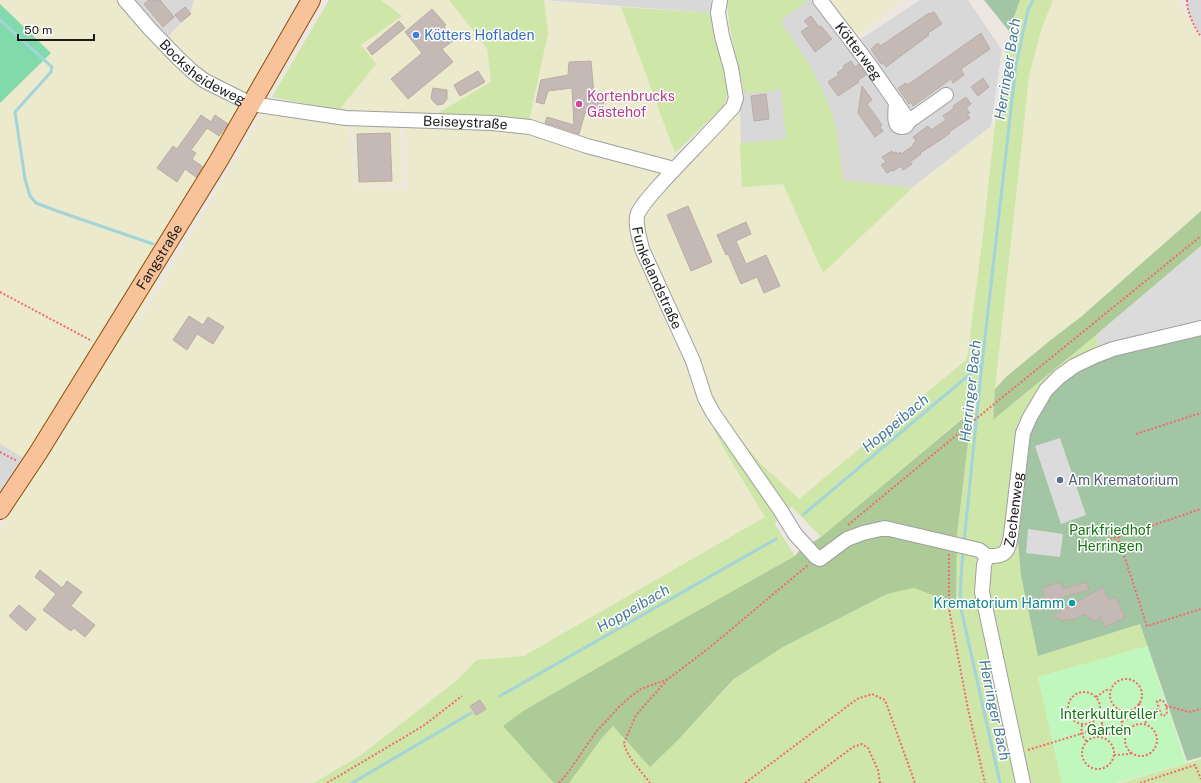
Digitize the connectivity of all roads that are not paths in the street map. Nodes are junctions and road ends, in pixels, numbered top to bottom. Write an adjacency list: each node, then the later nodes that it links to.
1 (125, 0): 6 (street, Bocksheideweg)
2 (311, 0): 6 (main road, Fangstraße)
3 (720, 0): 7 (street, Funkelandstraße)
4 (820, 0): 5 (street, Kötterweg)
5 (946, 95)
6 (251, 104): 7 (street, Beiseystraße); 9 (main road, Fangstraße)
7 (674, 169): 10 (street, Funkelandstraße)
8 (1201, 328): 10 (street, Zechenweg)
9 (0, 510)
10 (983, 553): 11 (street, Zechenweg)
11 (1023, 783)

